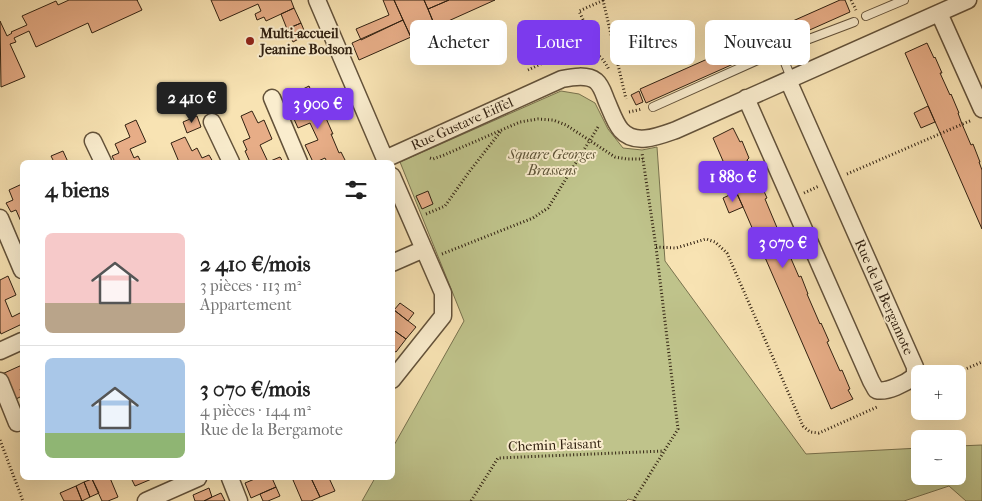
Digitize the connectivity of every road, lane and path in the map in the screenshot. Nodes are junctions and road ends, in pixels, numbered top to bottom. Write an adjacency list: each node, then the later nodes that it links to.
1 (316, 0): 31 (street, Rue Gustave Eiffel)
2 (603, 0): 9 (path); 19 (path)
3 (851, 0): 7 (path)
4 (904, 0): 8 (lane)
5 (968, 0): 6 (street)
6 (944, 7): 14 (street); 18 (street)
7 (856, 12)
8 (866, 16)
9 (583, 20)
10 (854, 22): 11 (lane)
11 (810, 39)
12 (747, 65): 17 (lane)
13 (785, 65): 14 (lane)
14 (789, 79): 16 (street); 33 (street, Rue de la Bergamote)
15 (272, 98): 30 (street)
16 (746, 98): 23 (street); 35 (street, Rue de la Bergamote)
17 (653, 107)
18 (982, 109)
19 (622, 116): 23 (street, Rue Gustave Eiffel); 24 (path); 26 (street, Rue Gustave Eiffel)
20 (212, 122): 29 (street)
21 (962, 124): 33 (path)
22 (502, 130): 24 (path); 26 (path); 37 (path)
23 (646, 138): 27 (path)
24 (590, 140): 27 (path); 39 (path)
25 (93, 141): 28 (street)
26 (415, 146): 32 (street, Rue Gustave Eiffel)
27 (643, 159): 38 (path)
28 (102, 160)
29 (230, 160)
30 (298, 160)
31 (386, 160)
32 (388, 160)
33 (832, 180): 35 (path); 35 (street, Rue de la Bergamote)
34 (395, 183): 37 (street)
35 (791, 199)
36 (0, 218): 41 (street)
37 (411, 220): 39 (street)
38 (656, 246): 48 (path); 51 (path)
39 (426, 254): 40 (street); 46 (street)
40 (395, 262)
41 (20, 265)
42 (20, 343): 43 (street)
43 (0, 351)
44 (982, 362): 45 (path)
45 (966, 369)
46 (395, 376)
47 (0, 381): 49 (street)
48 (882, 405)
49 (20, 422)
50 (0, 440): 54 (path)
51 (664, 451): 57 (path, Chemin Faisant); 58 (path)
52 (231, 480): 56 (street)
53 (176, 482): 55 (street)
54 (23, 501)
55 (146, 501)
56 (239, 501)
57 (471, 501)
58 (634, 501)

